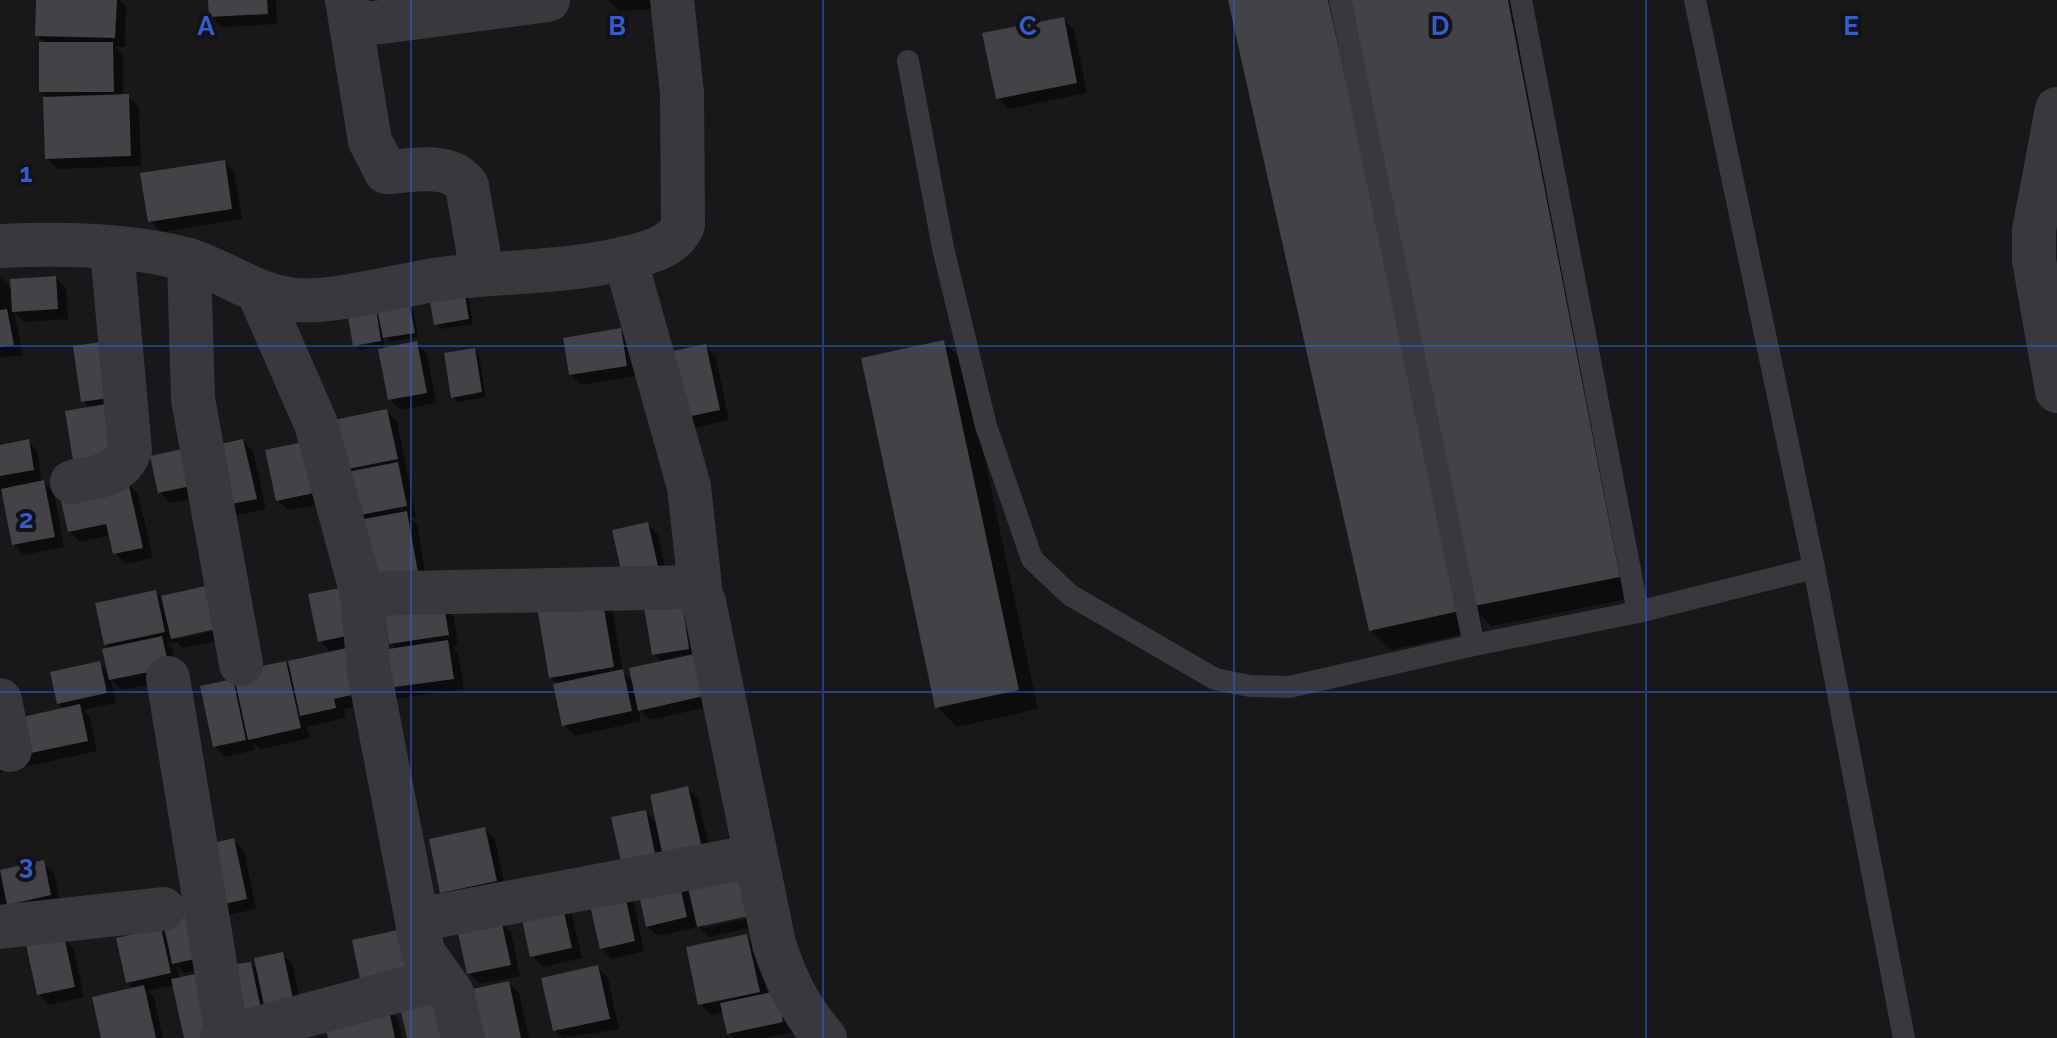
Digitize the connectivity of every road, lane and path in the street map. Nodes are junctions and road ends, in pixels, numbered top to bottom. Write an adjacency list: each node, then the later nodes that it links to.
1 (548, 0): 6 (street)
2 (672, 0): 11 (street)
3 (1340, 0): 21 (lane)
4 (1521, 0): 20 (lane)
5 (1695, 0): 17 (lane)
6 (349, 13): 13 (street)
7 (908, 61): 21 (lane)
8 (2055, 129): 15 (street)
9 (0, 246): 10 (street)
10 (112, 250): 12 (street); 16 (street)
11 (625, 258): 13 (street); 19 (street)
12 (189, 260): 14 (street); 22 (street)
13 (482, 273): 14 (street)
14 (258, 291): 18 (street)
15 (2056, 382)
16 (72, 482)
17 (1814, 568): 20 (lane); 34 (lane)
18 (362, 594): 19 (street); 28 (street)
19 (701, 596): 26 (street)
20 (1638, 612): 21 (lane)
21 (1474, 645)
22 (241, 664)
23 (168, 678): 31 (street)
24 (0, 700): 25 (street)
25 (10, 750)
26 (755, 856): 28 (street); 33 (street)
27 (163, 909): 29 (street)
28 (417, 920): 30 (street)
29 (0, 927)
30 (441, 979): 31 (street); 32 (street)
31 (225, 1037)
32 (463, 1038)
33 (825, 1038)
34 (1904, 1038)

